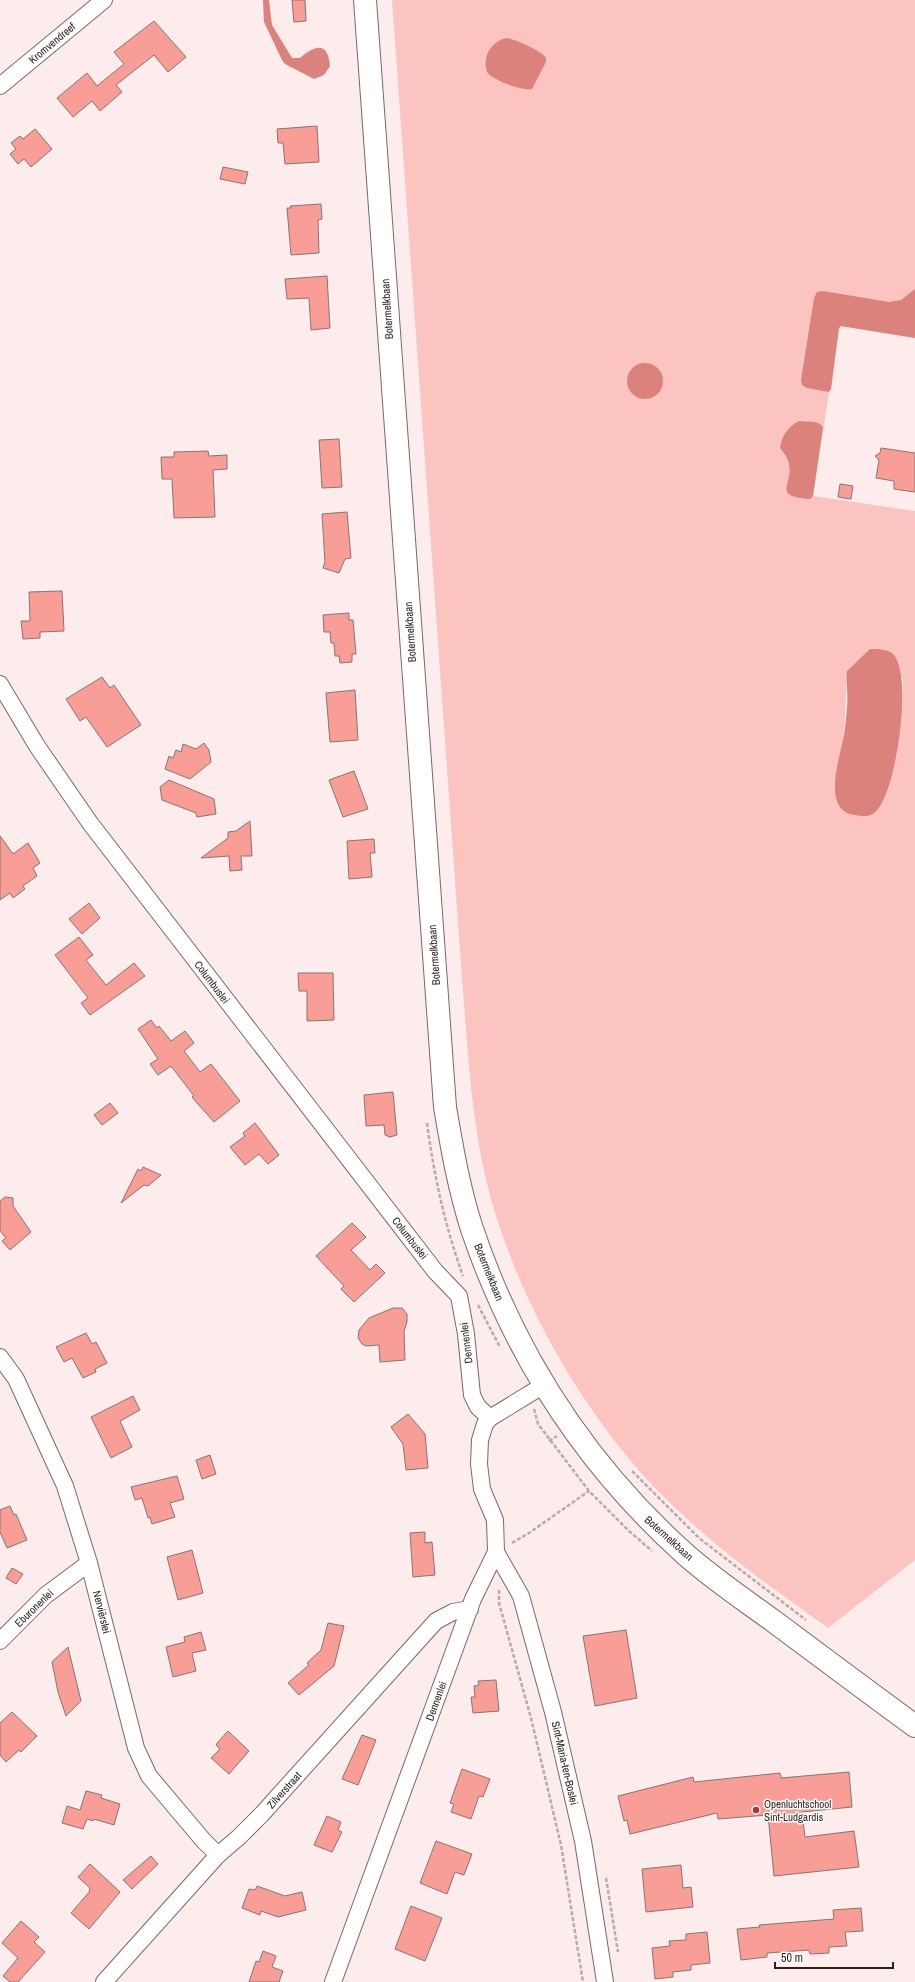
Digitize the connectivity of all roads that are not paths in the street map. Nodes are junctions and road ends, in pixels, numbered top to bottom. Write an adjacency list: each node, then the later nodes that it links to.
1 (104, 0): 3 (street, Kromvendreef)
2 (364, 0): 7 (main road, Botermelkbaan)
3 (0, 86)
4 (0, 684): 5 (street, Columbuslei)
5 (435, 1271): 8 (street, Dennenlei)
6 (0, 1357): 10 (street, Nerviërslei)
7 (544, 1384): 8 (street); 13 (main road, Botermelkbaan)
8 (490, 1418): 9 (street, Dennenlei)
9 (496, 1552): 11 (street, Dennenlei); 17 (street, Sint-Maria-ten-Boslei)
10 (89, 1563): 12 (street, Eburonenlei); 14 (street, Nerviërslei)
11 (470, 1609): 14 (street, Zilverstraat); 16 (street, Dennenlei)
12 (0, 1641)
13 (915, 1726)
14 (218, 1854): 15 (street, Zilverstraat)
15 (104, 1982)
16 (332, 1982)
17 (605, 1982)

